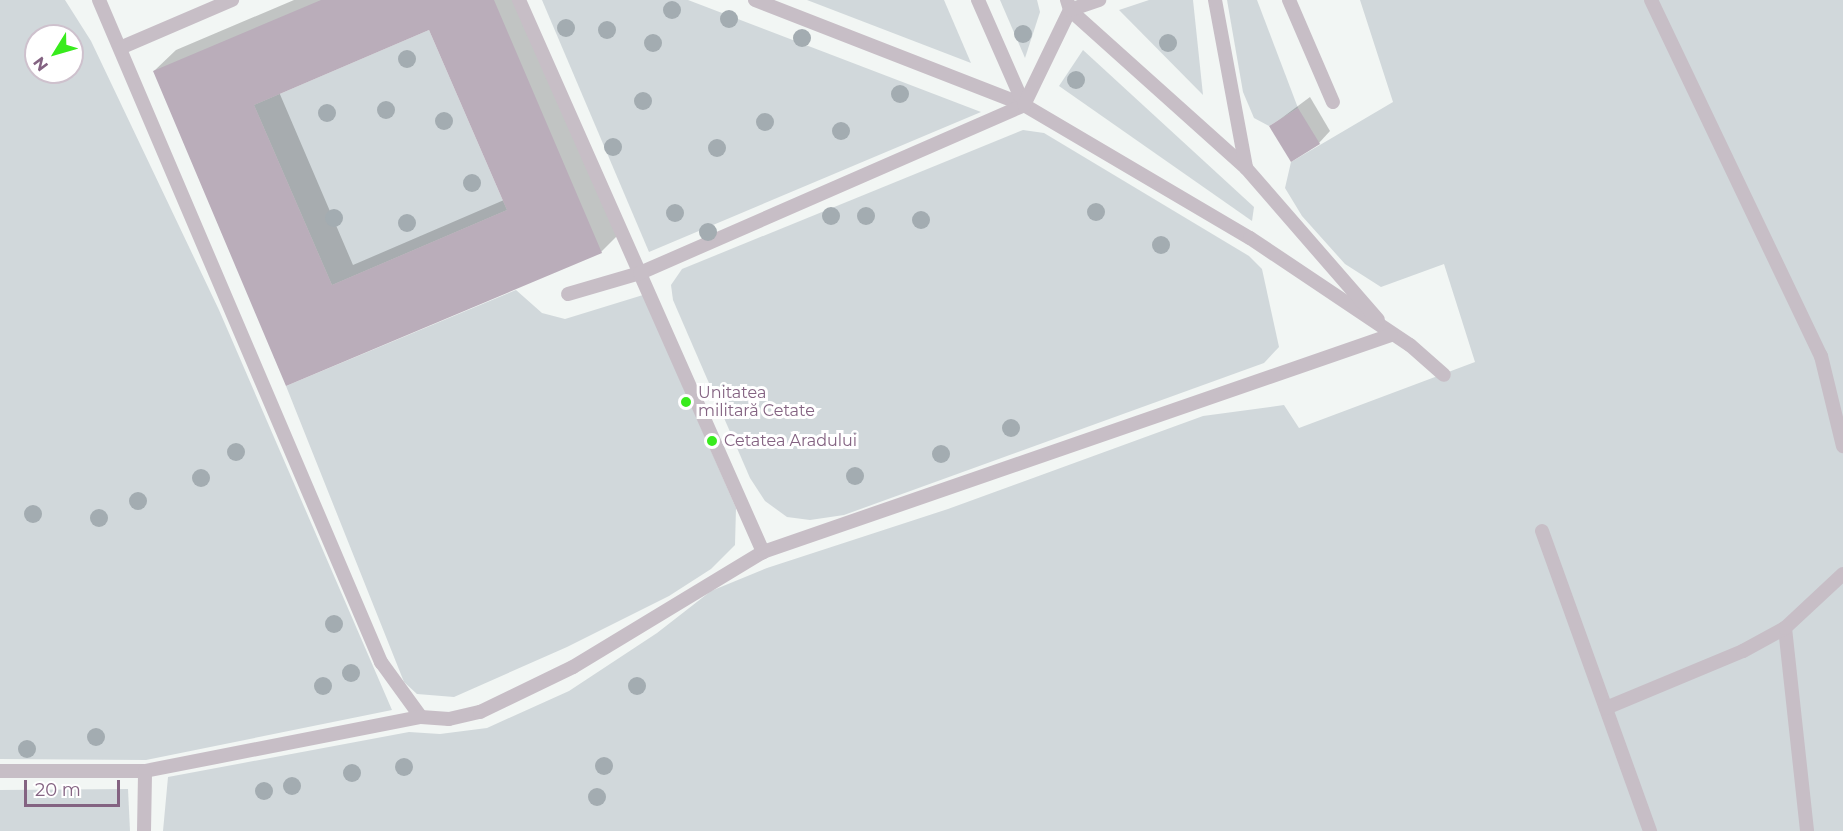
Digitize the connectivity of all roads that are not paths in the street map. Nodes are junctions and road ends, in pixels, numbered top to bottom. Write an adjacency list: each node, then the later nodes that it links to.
1 (99, 0): 11 (lane)
2 (232, 0): 11 (lane)
3 (519, 0): 15 (lane)
4 (754, 0): 13 (lane)
5 (978, 0): 13 (lane)
6 (1099, 0): 10 (lane)
7 (1215, 0): 14 (lane)
8 (1289, 0): 12 (lane)
9 (1651, 0): 19 (lane)
10 (1069, 5): 13 (lane); 14 (lane)
11 (120, 48): 25 (lane)
12 (1333, 102)
13 (1024, 105): 15 (lane); 17 (lane)
14 (1246, 168): 17 (lane)
15 (640, 273): 16 (lane); 21 (lane)
16 (568, 294)
17 (1391, 335): 18 (lane); 21 (lane)
18 (1444, 375)
19 (1843, 446)
20 (1542, 531): 24 (lane)
21 (763, 552): 25 (lane)
22 (1843, 574): 23 (lane)
23 (1785, 628): 24 (lane); 30 (lane)
24 (1606, 708): 29 (lane)
25 (421, 717): 27 (lane)
26 (0, 771): 27 (lane)
27 (145, 771): 28 (lane)
28 (144, 831)
29 (1650, 831)
30 (1807, 831)

